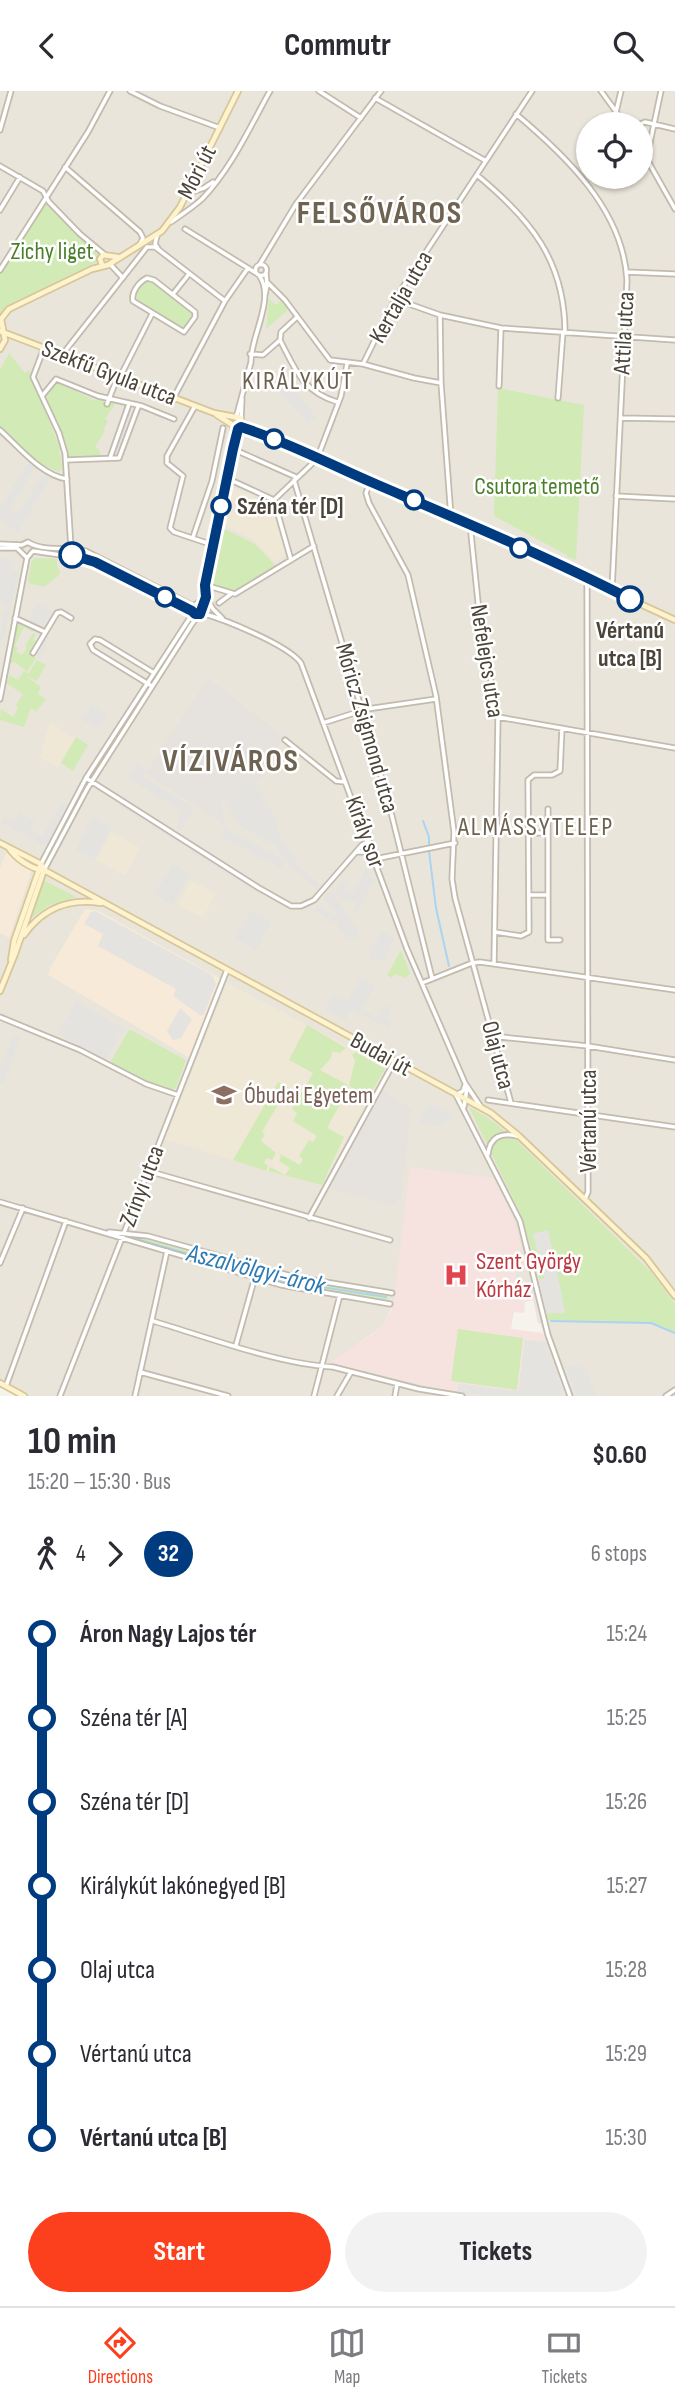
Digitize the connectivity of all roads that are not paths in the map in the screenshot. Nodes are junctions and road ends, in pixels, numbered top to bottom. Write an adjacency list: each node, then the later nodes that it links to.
1 (11, 91): 20 (street)
2 (110, 91): 23 (street)
3 (130, 91): 17 (street)
4 (238, 91): 17 (main road, Móri út)
5 (270, 91): 27 (street)
6 (318, 91): 15 (street)
7 (381, 91): 12 (street)
8 (532, 91): 14 (street, Kertalja utca)
9 (601, 91): 13 (street)
10 (621, 91): 13 (street)
11 (661, 91): 16 (street)
12 (375, 99): 15 (street); 21 (street)
13 (616, 112)
14 (516, 114): 21 (street, Kertalja utca); 43 (street, Attila utca)
15 (360, 118): 40 (street)
16 (654, 124): 18 (street); 19 (street)
17 (220, 128): 28 (main road, Móri út)
18 (653, 129)
19 (675, 129)
20 (0, 130)
21 (486, 161): 25 (street, Kertalja utca)
22 (0, 166): 26 (street)
23 (65, 167): 29 (street); 36 (street)
24 (653, 168): 30 (street)
25 (477, 174): 51 (street, Kertalja utca); 58 (street)
26 (20, 177): 29 (street); 31 (street)
27 (215, 181): 28 (street); 32 (street)
28 (186, 194): 32 (main road, Móri út)
29 (46, 196): 35 (street); 42 (street)
30 (675, 209)
31 (0, 210)
32 (169, 223): 34 (main road, Móri út)
33 (185, 229): 41 (street)
34 (157, 236): 36 (main road, Móri út); 37 (street)
35 (92, 246): 38 (street); 39 (street)
36 (136, 248): 38 (main road, Móri út)
37 (159, 250): 45 (street); 48 (street)
38 (109, 260): 39 (main road); 39 (main road); 48 (street)
39 (101, 262): 59 (main road)
40 (261, 266): 41 (street); 44 (street); 46 (street)
41 (248, 268): 46 (street); 53 (street)
42 (0, 270)
43 (626, 272): 47 (street); 60 (street, Attila utca)
44 (266, 273): 46 (street); 49 (street)
45 (189, 274): 50 (street); 53 (street)
46 (258, 274): 52 (street)
47 (675, 274)
48 (123, 278): 67 (street)
49 (267, 282): 52 (street); 56 (street)
50 (173, 295): 54 (street); 54 (street)
51 (395, 299): 55 (street); 69 (street, Kertalja utca)
52 (263, 300): 66 (street)
53 (225, 301): 74 (street)
54 (152, 314): 70 (street)
55 (440, 314): 57 (street); 71 (street)
56 (297, 317): 61 (street); 68 (street)
57 (501, 328): 58 (street); 72 (street)
58 (564, 332): 60 (street); 76 (street)
59 (2, 333): 63 (main road); 64 (main road, Szekfű Gyula utca); 65 (main road)
60 (624, 337): 62 (street); 82 (street, Attila utca)
61 (280, 339): 66 (street); 77 (street)
62 (675, 341)
63 (0, 343)
64 (44, 348): 67 (main road, Szekfű Gyula utca); 73 (street)
65 (0, 349)
66 (250, 354): 85 (street)
67 (62, 355): 70 (main road, Szekfű Gyula utca)
68 (347, 364): 69 (street); 77 (street)
69 (363, 364): 71 (street)
70 (119, 377): 74 (main road, Szekfű Gyula utca); 75 (street)
71 (442, 383): 99 (street)
72 (499, 386)
73 (41, 396): 75 (street); 90 (street)
74 (174, 397): 80 (main road, Szekfű Gyula utca)
75 (111, 398): 78 (street); 79 (street)
76 (558, 398)
77 (338, 403): 91 (street)
78 (107, 404)
79 (129, 404): 81 (street); 89 (street)
80 (195, 406): 85 (main road, Szekfű Gyula utca); 101 (street)
81 (138, 407): 83 (street); 89 (street)
82 (620, 418): 84 (street); 96 (street, Attila utca)
83 (174, 419)
84 (675, 419)
85 (237, 423): 88 (street); 91 (main road, Szekfű Gyula utca)
86 (223, 428): 101 (street)
87 (0, 430): 92 (street)
88 (233, 449): 93 (street); 102 (street)
89 (110, 458): 90 (street)
90 (66, 460): 92 (street)
91 (317, 460): 93 (street); 95 (main road, Szekfű Gyula utca)
92 (67, 479): 105 (street)
93 (295, 479): 98 (street); 104 (street, Móricz Zsigmond utca)
94 (234, 482): 98 (street)
95 (370, 482): 99 (main road, Szekfű Gyula utca); 127 (street, Olaj utca)
96 (616, 496): 97 (street); 112 (street, Attila utca)
97 (675, 499)
98 (274, 500): 109 (street)
99 (451, 517): 100 (main road, Szekfű Gyula utca)
100 (473, 527): 110 (main road, Szekfű Gyula utca); 129 (street, Nefelejcs utca)
101 (193, 537): 102 (street)
102 (213, 545): 111 (street)
103 (0, 546): 106 (street)
104 (314, 546): 109 (street); 128 (street, Móricz Zsigmond utca)
105 (71, 548): 107 (street); 116 (street)
106 (22, 549): 107 (street); 107 (street); 108 (street)
107 (32, 550): 108 (street); 116 (street)
108 (27, 558): 119 (street)
109 (290, 560): 113 (street)
110 (587, 579): 112 (main road, Szekfű Gyula utca); 132 (street, Vértanú utca)
111 (205, 585): 113 (street); 114 (street); 116 (street)
112 (612, 590): 118 (main road, Szekfű Gyula utca)
113 (231, 593): 115 (street)
114 (206, 597): 117 (street); 121 (street, Király sor)
115 (219, 603)
116 (195, 608): 117 (street); 117 (street, Király sor); 124 (street)
117 (201, 613): 121 (street, Király sor); 124 (street)
118 (675, 617)
119 (15, 618): 122 (street); 126 (street)
120 (71, 618): 122 (street)
121 (223, 619): 130 (street, Király sor)
122 (46, 632): 123 (street)
123 (33, 653)
124 (156, 675): 125 (street); 125 (street)
125 (150, 685): 135 (street); 137 (street)
126 (0, 699)
127 (436, 699): 128 (street); 143 (street, Olaj utca)
128 (362, 710): 130 (street); 146 (street, Móricz Zsigmond utca)
129 (498, 717): 131 (street); 153 (street, Nefelejcs utca)
130 (323, 723): 136 (street, Király sor)
131 (562, 728): 132 (street); 139 (street)
132 (587, 732): 134 (street); 162 (street, Vértanú utca)
133 (285, 740): 136 (street)
134 (675, 748)
135 (86, 778): 137 (street); 148 (street)
136 (346, 781): 141 (street, Király sor)
137 (91, 782): 145 (street); 149 (street)
138 (548, 809): 140 (street)
139 (528, 833): 140 (street); 150 (street)
140 (548, 833): 151 (street)
141 (369, 841): 145 (street); 147 (street, Király sor)
142 (0, 843): 144 (main road, Budai út)
143 (455, 843): 146 (street); 156 (street, Olaj utca)
144 (9, 848): 148 (main road, Budai út); 149 (main road, Budai út)
145 (356, 852): 147 (street)
146 (401, 854): 147 (street); 163 (street, Móricz Zsigmond utca)
147 (375, 859): 164 (street, Király sor)
148 (41, 864): 149 (main road)
149 (41, 870): 152 (main road, Budai út); 155 (main road); 157 (main road)
150 (528, 895): 151 (street); 153 (street)
151 (548, 895): 154 (street)
152 (105, 904): 155 (main road); 159 (main road, Budai út)
153 (495, 932): 158 (street, Nefelejcs utca)
154 (560, 940)
155 (20, 941): 157 (main road)
156 (472, 963): 158 (street); 163 (street); 168 (street, Olaj utca)
157 (10, 964): 166 (main road)
158 (494, 964): 162 (street)
159 (228, 970): 160 (main road, Budai út); 161 (street, Zrínyi utca)
160 (235, 974): 161 (street); 171 (main road, Budai út)
161 (225, 977): 173 (street, Zrínyi utca)
162 (588, 977): 165 (street); 169 (street, Vértanú utca)
163 (432, 978): 164 (street)
164 (422, 983): 172 (street, Király sor)
165 (675, 990)
166 (0, 991)
167 (0, 1017): 173 (street)
168 (492, 1035): 169 (street); 177 (street, Olaj utca)
169 (588, 1047): 170 (street); 180 (street, Vértanú utca)
170 (675, 1060)
171 (394, 1062): 174 (main road, Budai út); 188 (street)
172 (465, 1083): 174 (street); 175 (street, Király sor); 179 (street, Király sor)
173 (178, 1095): 184 (street, Zrínyi utca)
174 (456, 1095): 175 (main road, Budai út); 178 (street)
175 (465, 1099): 178 (street, Király sor); 179 (main road, Budai út)
176 (488, 1100): 177 (street)
177 (511, 1103): 180 (street)
178 (464, 1107): 183 (street)
179 (482, 1108): 182 (main road, Budai út)
180 (588, 1114): 181 (street); 185 (street, Vértanú utca)
181 (675, 1127)
182 (519, 1136): 183 (street); 185 (main road, Budai út)
183 (487, 1156): 219 (street)
184 (148, 1171): 188 (street); 191 (street, Zrínyi utca)
185 (584, 1199): 199 (main road, Budai út)
186 (0, 1202): 187 (street)
187 (23, 1209): 189 (street); 195 (street)
188 (309, 1218): 193 (street)
189 (66, 1220): 190 (street); 208 (street)
190 (107, 1232): 191 (street); 192 (street)
191 (123, 1233): 192 (street, Zrínyi utca); 197 (street)
192 (121, 1238): 194 (street); 212 (street, Zrínyi utca)
193 (390, 1240)
194 (167, 1251): 196 (street); 201 (street)
195 (0, 1263)
196 (255, 1277): 198 (street); 202 (street)
197 (392, 1293)
198 (341, 1295): 200 (street); 203 (street)
199 (675, 1296)
200 (390, 1304)
201 (153, 1321): 202 (street); 204 (street)
202 (236, 1345): 203 (street)
203 (323, 1367): 205 (street); 215 (street)
204 (140, 1372): 213 (street); 214 (street)
205 (351, 1372): 207 (street); 216 (street)
206 (0, 1383): 208 (main road)
207 (397, 1384): 210 (street); 217 (street)
208 (6, 1386): 211 (main road)
209 (675, 1389): 220 (street)
210 (450, 1395): 218 (street)
211 (24, 1396)
212 (60, 1396)
213 (135, 1396)
214 (228, 1396)
215 (314, 1396)
216 (337, 1396)
217 (395, 1396)
218 (462, 1396)
219 (570, 1396)
220 (666, 1396)

